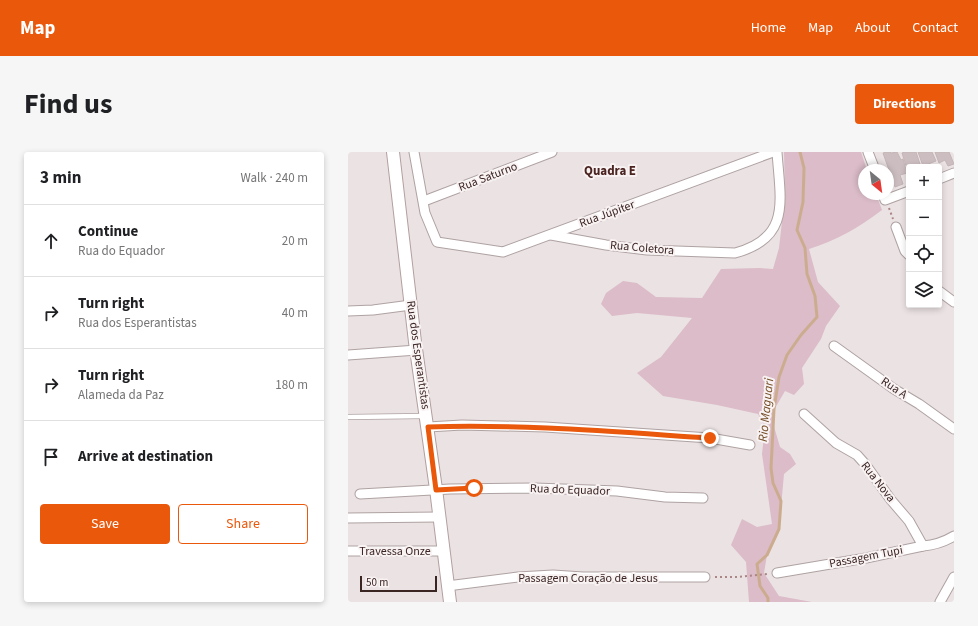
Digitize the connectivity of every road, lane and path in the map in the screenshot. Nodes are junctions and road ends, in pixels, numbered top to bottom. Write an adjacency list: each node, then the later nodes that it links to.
1 (393, 152): 19 (main road, Rua dos Esperantistas)
2 (414, 152): 13 (street)
3 (552, 152): 13 (street, Rua Saturno)
4 (773, 152): 15 (street, Rua Júpiter)
5 (777, 152): 15 (street, Rua Coletora)
6 (868, 152): 7 (street)
7 (873, 164)
8 (954, 173): 9 (street)
9 (942, 178)
10 (906, 191): 11 (street)
11 (894, 194)
12 (885, 200): 14 (path)
13 (424, 201): 15 (street, Rua Júpiter)
14 (896, 227): 16 (street)
15 (550, 235)
16 (906, 252)
17 (942, 293): 18 (street)
18 (954, 302)
19 (411, 306): 20 (street); 22 (main road, Rua dos Esperantistas)
20 (348, 311)
21 (834, 346): 27 (street, Rua A)
22 (417, 350): 23 (street); 26 (main road, Rua dos Esperantistas)
23 (348, 355)
24 (804, 414): 35 (street, Rua Nova)
25 (348, 417): 26 (lane)
26 (427, 421): 28 (street); 29 (main road, Rua dos Esperantistas)
27 (954, 429)
28 (750, 445)
29 (436, 490): 30 (street, Rua do Equador); 31 (street, Rua do Equador); 32 (main road, Rua dos Esperantistas)
30 (360, 494)
31 (702, 498)
32 (439, 517): 33 (street); 37 (main road, Rua dos Esperantistas)
33 (348, 518)
34 (954, 536): 35 (street, Passagem Tupi)
35 (923, 546): 38 (street, Passagem Tupi)
36 (348, 551): 37 (street, Travessa Onze)
37 (443, 551): 41 (main road, Rua dos Esperantistas)
38 (777, 573): 39 (path)
39 (705, 577): 41 (street, Passagem Coração de Jesus)
40 (954, 577): 43 (street)
41 (447, 586): 42 (main road, Rua dos Esperantistas)
42 (450, 602)
43 (940, 602)

